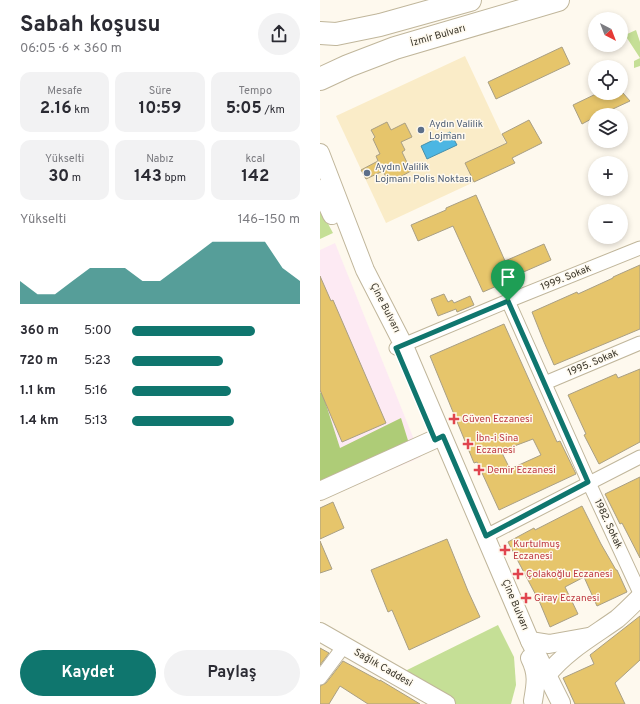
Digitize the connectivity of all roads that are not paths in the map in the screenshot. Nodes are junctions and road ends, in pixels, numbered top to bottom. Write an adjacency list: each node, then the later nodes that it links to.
1 (470, 0): 3 (highway)
2 (558, 0): 4 (highway, İzmir Bulvarı)
3 (320, 33)
4 (320, 79)
5 (320, 153): 10 (main road, Çine Bulvarı)
6 (320, 189): 10 (main road, Çine Bulvarı)
7 (640, 248): 8 (street, 1999. Sokak)
8 (508, 301): 10 (street, 1999. Sokak); 11 (street, 1982. Sokak)
9 (640, 344): 11 (street, 1995. Sokak)
10 (400, 347): 12 (main road, Çine Bulvarı)
11 (545, 383): 14 (street, 1982. Sokak)
12 (439, 438): 15 (main road); 16 (main road, Çine Bulvarı); 25 (main road, Çine Bulvarı)
13 (640, 457): 14 (street)
14 (588, 482): 16 (street); 17 (street, 1982. Sokak)
15 (320, 491)
16 (486, 536): 21 (main road, Çine Bulvarı)
17 (640, 593)
18 (640, 597): 20 (main road)
19 (320, 632): 22 (main road, Sağlık Caddesi)
20 (591, 636): 21 (main road); 23 (main road)
21 (530, 641): 23 (main road, Çine Bulvarı)
22 (344, 646): 24 (street); 27 (main road, Sağlık Caddesi)
23 (547, 675): 26 (main road, Çine Bulvarı)
24 (320, 678)
25 (530, 702): 26 (main road)
26 (562, 703)
27 (445, 704)

